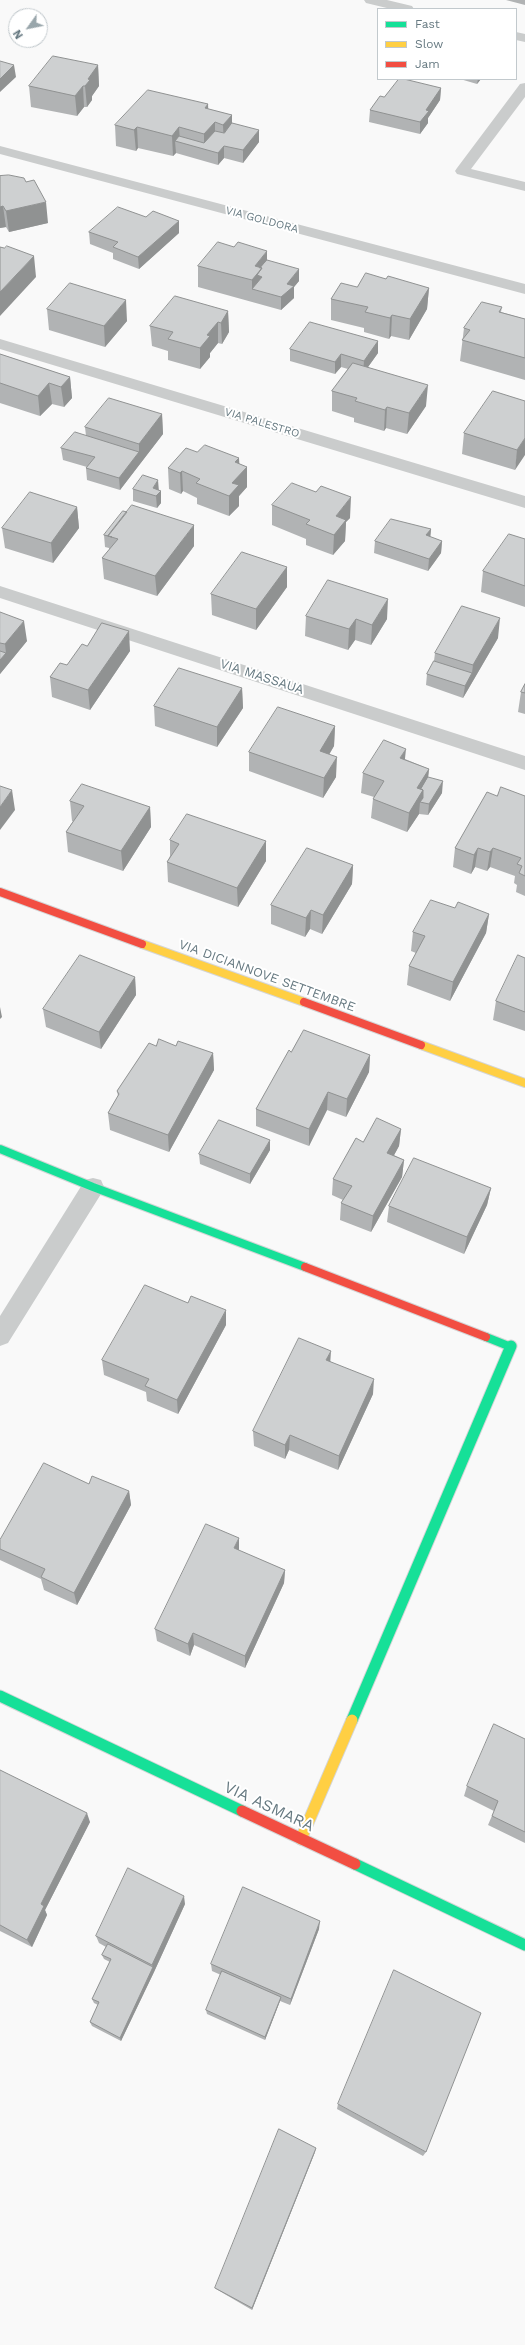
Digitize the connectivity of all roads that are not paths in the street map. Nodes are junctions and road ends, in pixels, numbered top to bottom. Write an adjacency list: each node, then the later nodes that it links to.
1 (371, 0): 2 (street)
2 (403, 8)
3 (525, 87): 5 (street)
4 (0, 150): 6 (street, VIA GOLDORA)
5 (525, 187)
6 (525, 289)
7 (0, 344): 8 (street, VIA PALESTRO)
8 (525, 502)
9 (0, 592): 10 (street, VIA MASSAUA)
10 (525, 763)
11 (0, 892): 12 (street, VIA DICIANNOVE SETTEMBRE)
12 (525, 1084)
13 (0, 1148): 14 (street)
14 (93, 1187): 15 (street); 17 (street)
15 (0, 1336)
16 (0, 1696): 17 (street, VIA ASMARA)
17 (301, 1839): 18 (street, VIA ASMARA)
18 (525, 1945)

